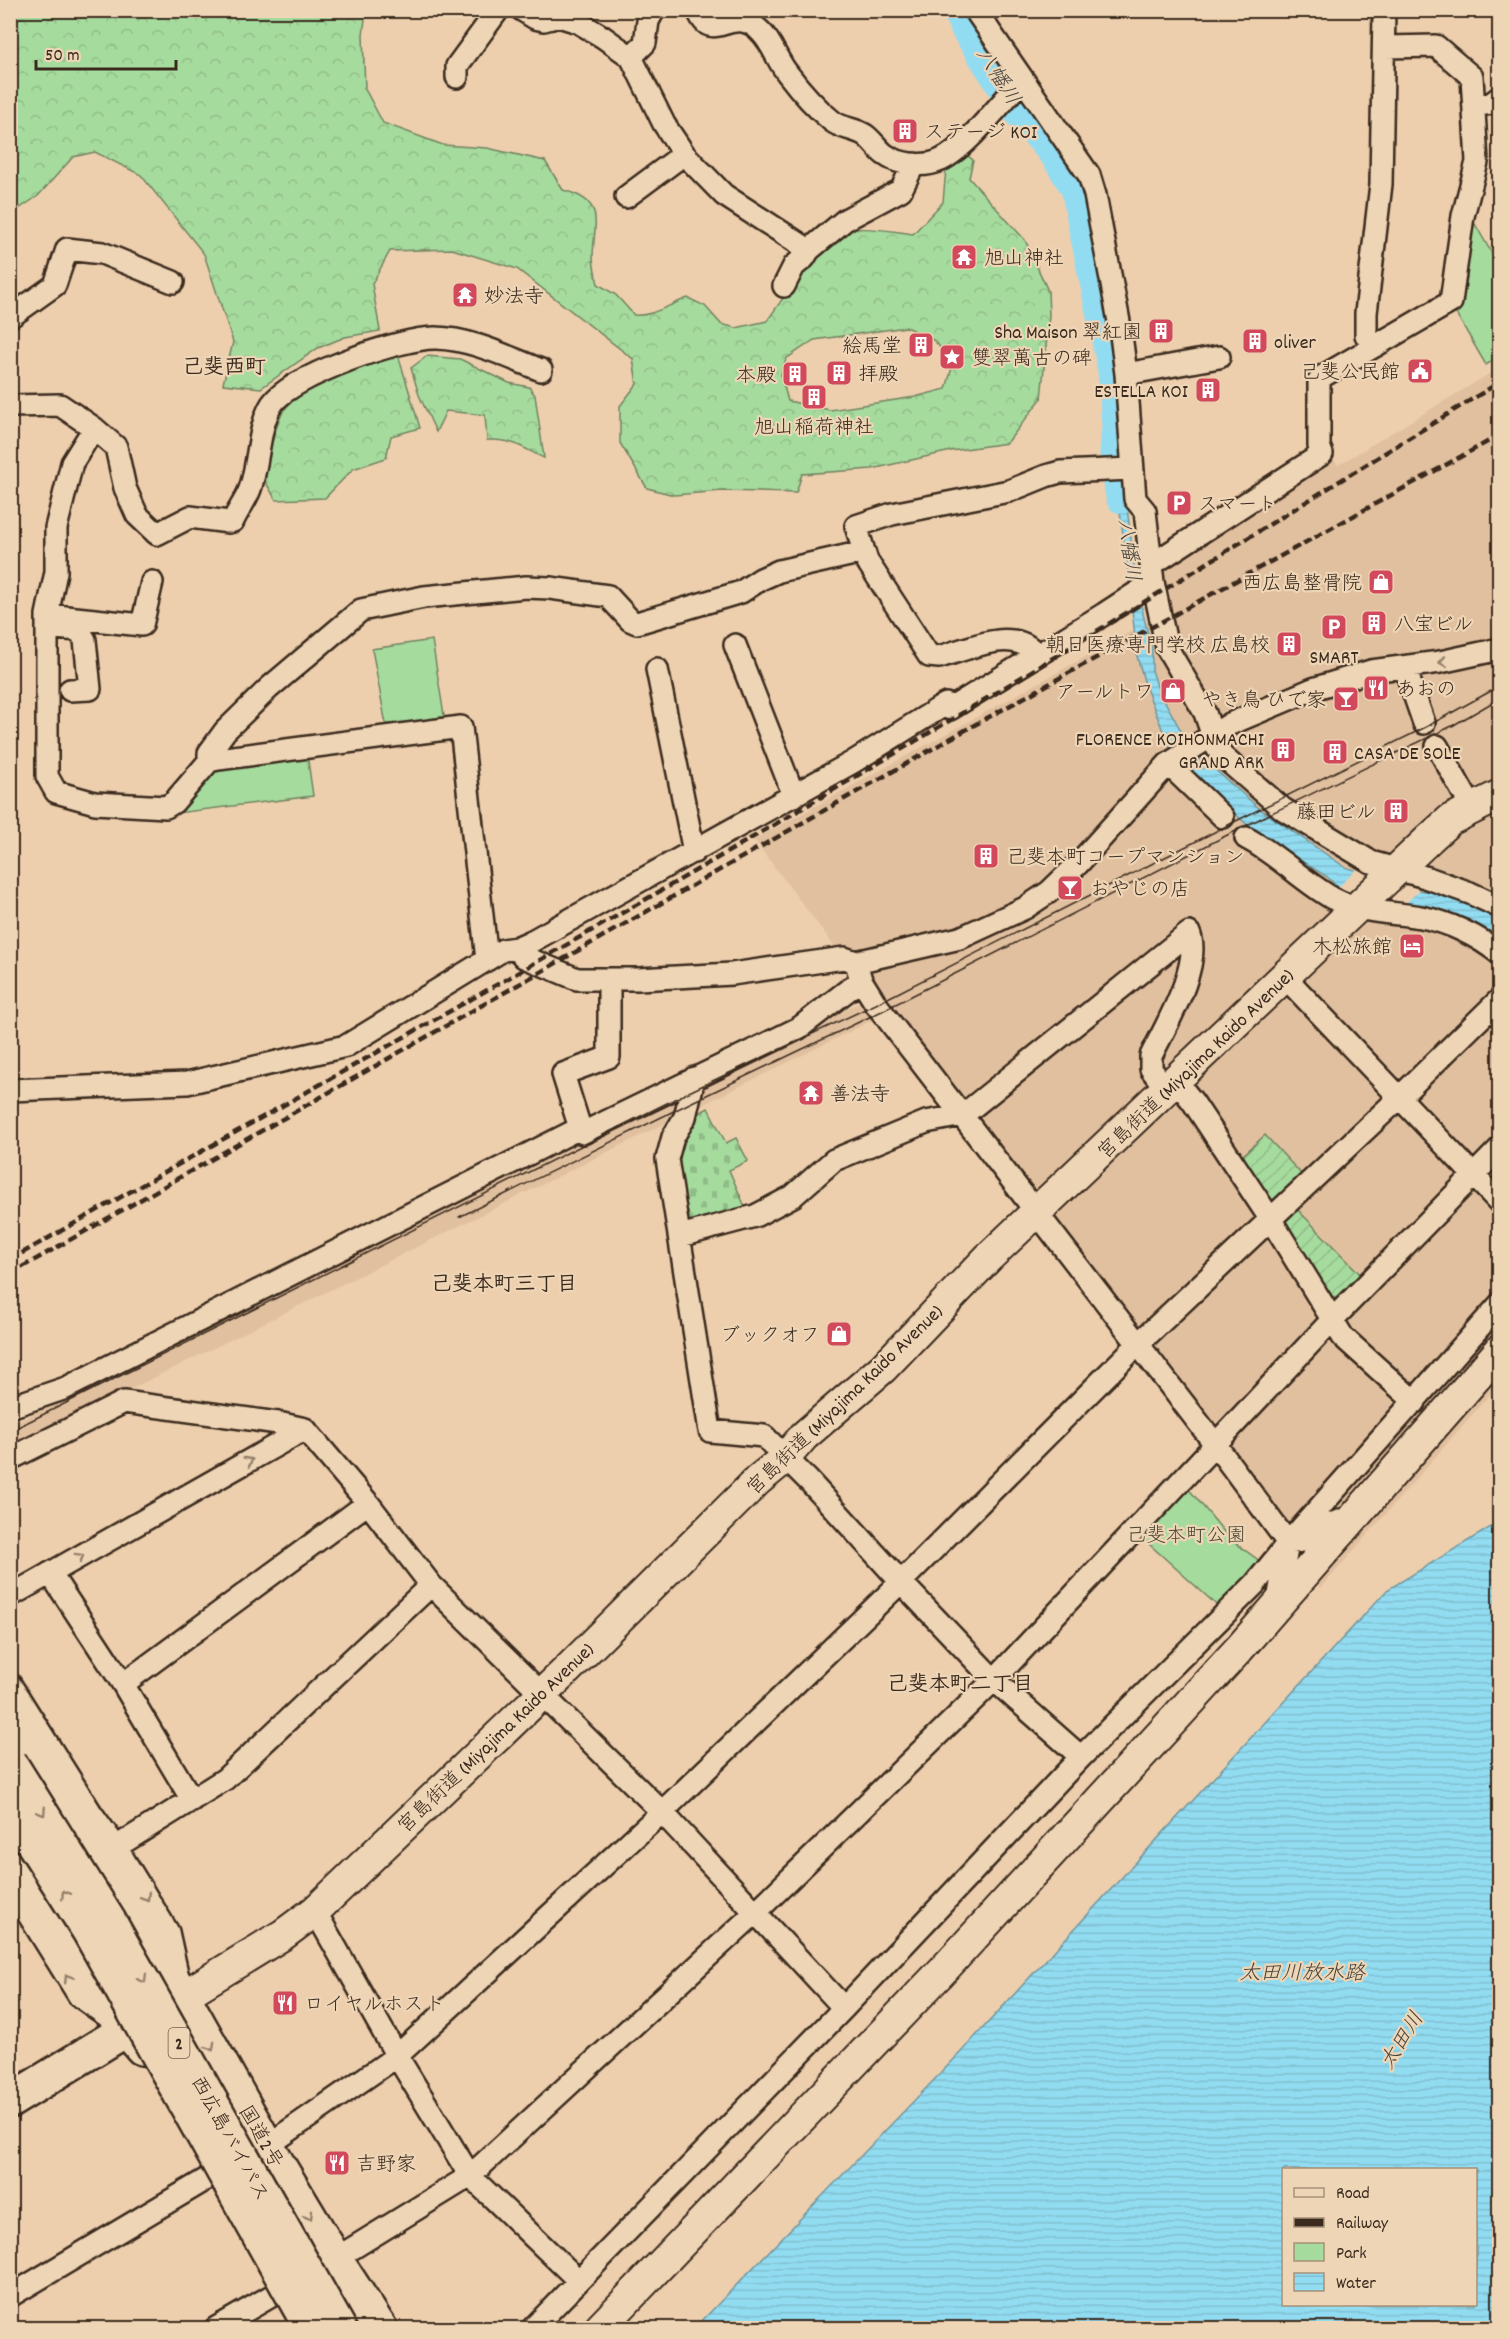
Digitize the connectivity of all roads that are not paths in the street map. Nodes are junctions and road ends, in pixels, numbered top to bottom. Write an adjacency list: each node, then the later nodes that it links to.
1 (498, 10): 9 (street)
2 (522, 10): 8 (street)
3 (654, 10): 8 (street)
4 (698, 10): 14 (street)
5 (975, 10): 10 (street)
6 (1384, 10): 7 (street)
7 (1385, 47): 12 (street); 20 (street)
8 (631, 57): 13 (street)
9 (457, 77)
10 (1013, 90): 14 (street); 23 (street)
11 (1500, 98): 12 (street)
12 (1474, 106): 20 (street)
13 (684, 154): 15 (street); 16 (street)
14 (914, 164): 16 (street)
15 (626, 197)
16 (809, 250): 18 (street)
17 (173, 282): 19 (street)
18 (784, 286)
19 (10, 317)
20 (1373, 347): 29 (street)
21 (1219, 357): 23 (street)
22 (541, 370): 25 (street)
23 (1126, 374): 26 (street)
24 (10, 406): 25 (street)
25 (94, 428): 30 (street)
26 (1122, 469): 27 (street); 29 (street)
27 (863, 552): 33 (street); 40 (street)
28 (152, 582): 30 (street)
29 (1143, 583): 33 (street); 38 (street)
30 (47, 622): 36 (street); 40 (street)
31 (735, 645): 43 (street)
32 (1500, 648): 34 (street, one-way to 34)
33 (1036, 654): 43 (street)
34 (1405, 668): 37 (street); 38 (street)
35 (657, 669): 47 (street)
36 (70, 690)
37 (1424, 723)
38 (1212, 734): 41 (street); 48 (street)
39 (1437, 746): 44 (street)
40 (209, 761): 53 (street)
41 (1171, 762): 45 (street); 54 (street)
42 (1500, 795): 44 (street, 宮島街道 (Miyajima Kaido Avenue))
43 (794, 796): 47 (street)
44 (1472, 808): 48 (street, 宮島街道 (Miyajima Kaido Avenue))
45 (1223, 816)
46 (1246, 838): 49 (street)
47 (694, 852): 51 (street)
48 (1394, 875): 49 (street, 宮島街道 (Miyajima Kaido Avenue)); 50 (street)
49 (1363, 904): 52 (street); 55 (street, 宮島街道 (Miyajima Kaido Avenue))
50 (1500, 907)
51 (516, 948): 53 (street); 56 (street)
52 (1500, 954)
53 (487, 960): 60 (street)
54 (858, 971): 56 (street); 58 (street); 62 (street)
55 (1285, 977): 59 (street, 宮島街道 (Miyajima Kaido Avenue)); 61 (street)
56 (609, 979): 63 (street)
57 (1500, 999): 61 (street)
58 (694, 1078): 63 (street); 69 (street)
59 (1171, 1085): 62 (street); 67 (street, 宮島街道 (Miyajima Kaido Avenue)); 68 (street)
60 (10, 1090)
61 (1399, 1098): 65 (street); 68 (street)
62 (963, 1115): 67 (street); 69 (street)
63 (580, 1128): 75 (street)
64 (1500, 1148): 65 (street)
65 (1473, 1176): 66 (street); 71 (street)
66 (1500, 1203)
67 (1037, 1212): 72 (street); 78 (street, 宮島街道 (Miyajima Kaido Avenue))
68 (1270, 1220): 71 (street); 72 (street)
69 (680, 1236): 78 (street)
70 (1500, 1304): 74 (street)
71 (1333, 1319): 74 (street); 77 (street)
72 (1138, 1344): 77 (street); 84 (street)
73 (1500, 1350): 81 (street)
74 (1415, 1402): 82 (street)
75 (10, 1407)
76 (305, 1429): 79 (street); 80 (street); 83 (street, one-way to 76)
77 (1215, 1444): 82 (street); 88 (street)
78 (785, 1458): 84 (street); 91 (street, 宮島街道 (Miyajima Kaido Avenue))
79 (10, 1459)
80 (368, 1503): 85 (street); 90 (street)
81 (1357, 1516): 82 (street); 87 (street)
82 (1288, 1543): 87 (street); 93 (street)
83 (50, 1573): 86 (street); 90 (street)
84 (901, 1582): 88 (street); 96 (street)
85 (431, 1586): 91 (street); 94 (street)
86 (10, 1596)
87 (1276, 1607): 120 (street)
88 (994, 1680): 93 (street); 101 (street)
89 (10, 1684): 97 (street)
90 (123, 1684): 94 (street)
91 (542, 1694): 96 (street); 100 (street, 宮島街道 (Miyajima Kaido Avenue))
92 (14, 1738): 102 (highway, 国道2号); 117 (highway, 西広島バイパス / 2, one-way to 117, bridge)
93 (1081, 1757): 103 (street)
94 (192, 1800): 97 (street)
95 (10, 1807): 115 (highway, 西広島バイパス / 2, one-way to 95, bridge)
96 (662, 1812): 101 (street); 105 (street)
97 (116, 1846): 102 (street, one-way to 102)
98 (10, 1847): 104 (highway, 国道2号)
99 (14, 1899): 104 (street, one-way to 99)
100 (315, 1911): 102 (street, 宮島街道 (Miyajima Kaido Avenue)); 105 (street)
101 (756, 1912): 103 (street); 109 (street)
102 (183, 1995): 104 (highway, 2); 107 (highway, 国道2号 / 2, one-way to 107)
103 (844, 2008): 112 (street)
104 (127, 2030): 106 (highway, 2); 108 (highway, 国道2号 / 2)
105 (397, 2056): 107 (street); 109 (street)
106 (10, 2101)
107 (267, 2146): 110 (highway, 国道2号 / 2, one-way to 110)
108 (238, 2161): 111 (highway, 国道2号 / 2); 113 (street)
109 (470, 2176): 110 (street); 112 (street)
110 (335, 2259): 118 (highway, 国道2号 / 2)
111 (303, 2278): 114 (street); 116 (highway, 国道2号 / 2)
112 (578, 2280): 119 (street)
113 (10, 2296)
114 (216, 2328)
115 (311, 2328)
116 (333, 2328)
117 (339, 2328)
118 (380, 2328)
119 (533, 2328)
120 (600, 2328)

